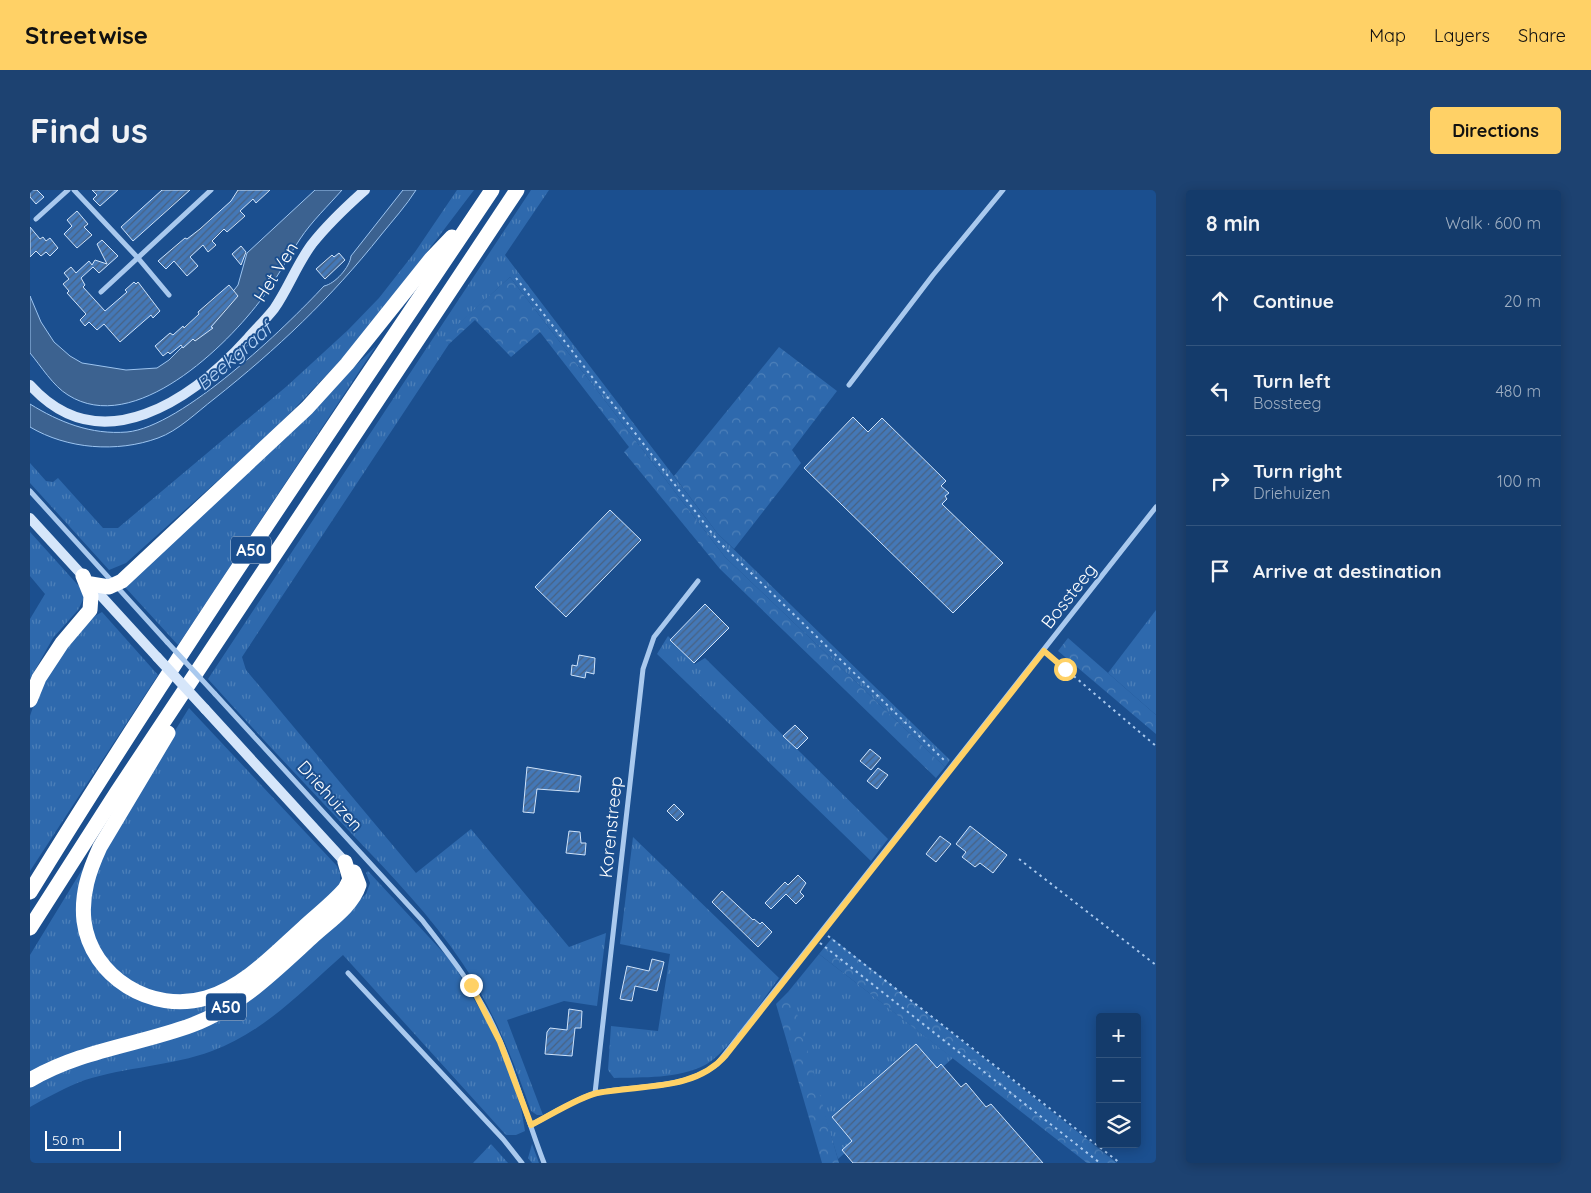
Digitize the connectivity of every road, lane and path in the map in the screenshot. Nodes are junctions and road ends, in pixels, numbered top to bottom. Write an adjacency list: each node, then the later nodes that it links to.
1 (68, 190): 9 (street)
2 (74, 190): 10 (street)
3 (211, 190): 10 (street)
4 (365, 190): 14 (main road, Het Ven)
5 (492, 190): 8 (highway, A50)
6 (517, 190): 23 (highway, A50)
7 (1003, 190): 15 (street)
8 (477, 212): 21 (highway, A50); 29 (highway, A50)
9 (36, 219)
10 (138, 258): 12 (street); 13 (street)
11 (516, 278): 26 (path)
12 (102, 292)
13 (169, 295)
14 (30, 385)
15 (849, 385)
16 (30, 492): 21 (street, Driehuizen)
17 (1156, 507): 22 (street, Bossteeg)
18 (30, 518): 19 (main road, Driehuizen)
19 (87, 580): 21 (highway); 24 (highway); 28 (main road, Driehuizen, bridge)
20 (698, 581): 36 (street, Korenstreep)
21 (116, 585): 37 (street, Driehuizen, bridge)
22 (1044, 651): 25 (path); 26 (street, Bossteeg)
23 (206, 659): 28 (highway, A50); 30 (highway, A50)
24 (30, 700)
25 (1156, 746)
26 (951, 767): 31 (street, Bossteeg)
27 (1019, 859): 33 (path)
28 (345, 862): 35 (highway, A50)
29 (30, 892)
30 (30, 928)
31 (822, 932): 32 (street, Bossteeg); 41 (path)
32 (817, 940): 36 (street, Bossteeg); 40 (path)
33 (1156, 965)
34 (348, 973): 38 (street)
35 (30, 1080)
36 (595, 1093): 37 (street, Bossteeg)
37 (531, 1125): 39 (street, Driehuizen)
38 (522, 1163)
39 (544, 1163)
40 (1100, 1163)
41 (1120, 1163)

